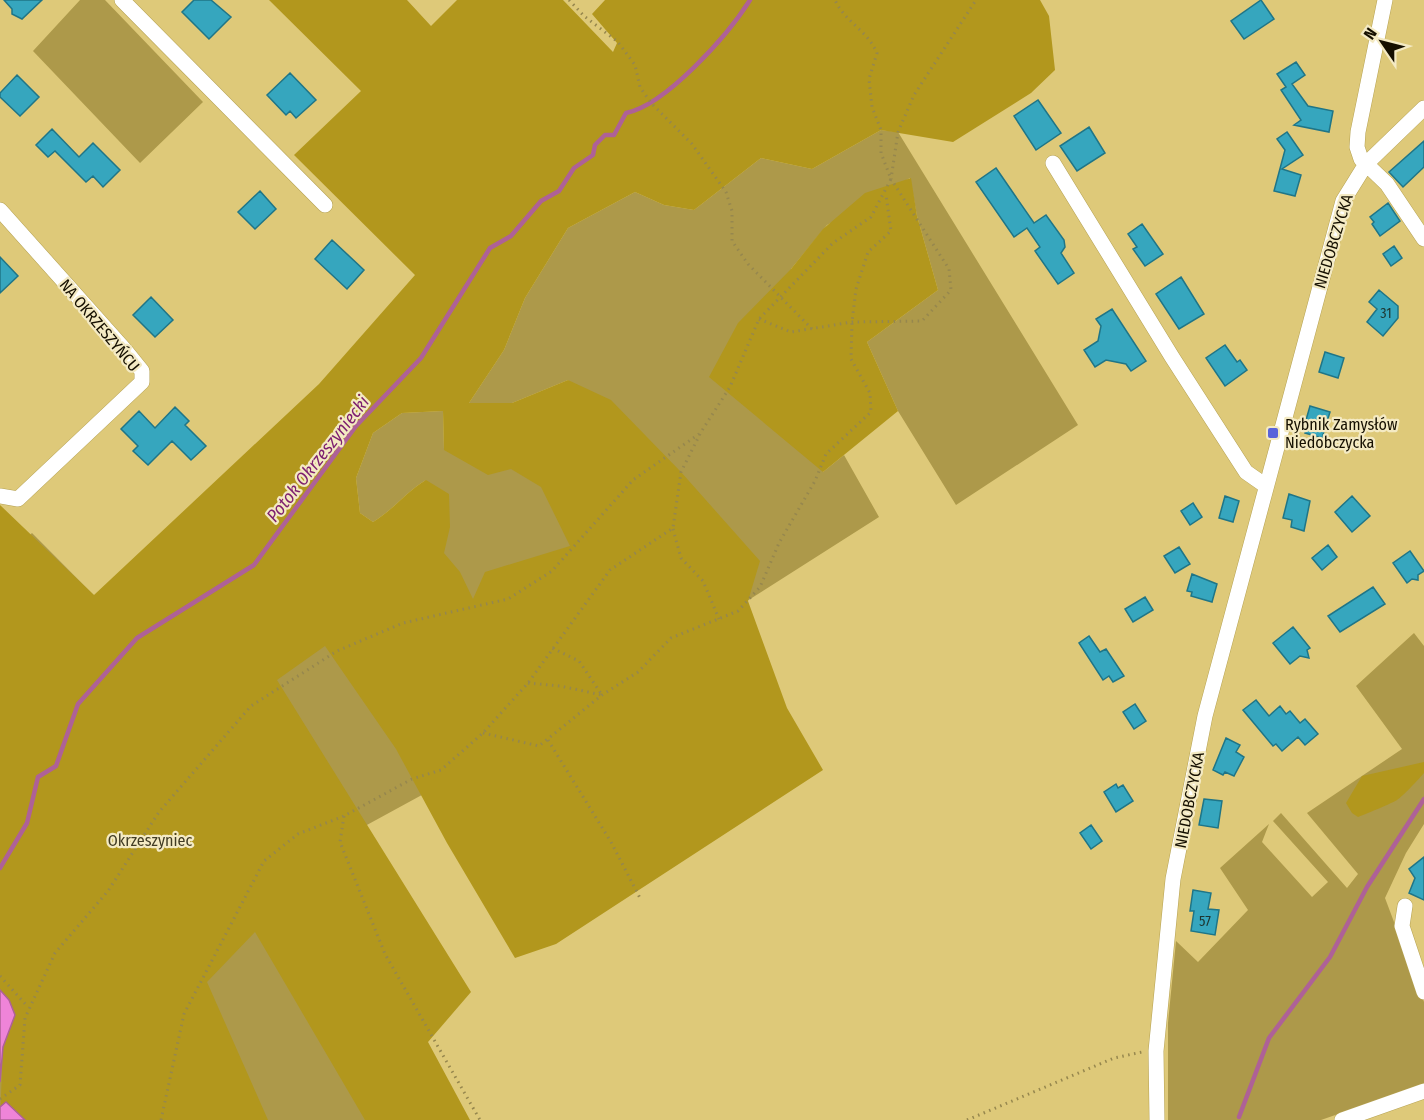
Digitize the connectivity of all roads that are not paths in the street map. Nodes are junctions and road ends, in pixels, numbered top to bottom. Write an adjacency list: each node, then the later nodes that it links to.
1 (122, 0): 6 (street)
2 (1385, 0): 5 (street)
3 (1424, 108): 5 (street, NIEDOBCZYCKA)
4 (1053, 163): 9 (street)
5 (1366, 164): 8 (street); 9 (street, NIEDOBCZYCKA)
6 (325, 205)
7 (0, 210): 10 (street, NA OKRZESZYŃCU)
8 (1424, 239)
9 (1266, 486): 14 (street, NIEDOBCZYCKA)
10 (0, 496)
11 (1405, 906): 12 (street)
12 (1424, 992)
13 (1424, 1091): 15 (street)
14 (1157, 1120)
15 (1342, 1120)

